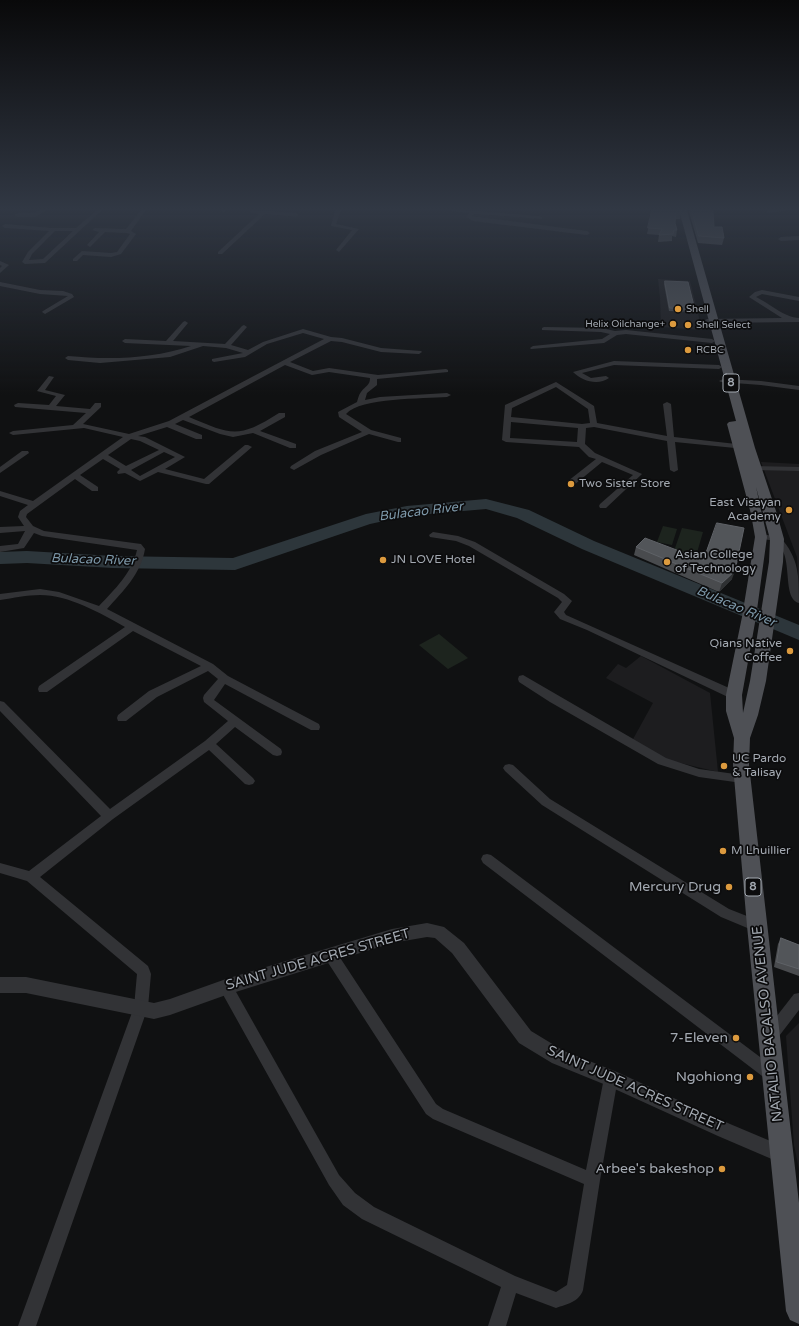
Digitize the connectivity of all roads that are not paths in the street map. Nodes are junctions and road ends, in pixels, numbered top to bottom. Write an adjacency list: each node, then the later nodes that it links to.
1 (696, 272): 8 (main road, NATALIO BACALSO AVENUE / 8)
2 (699, 272): 8 (main road, NATALIO BACALSO AVENUE / 8)
3 (0, 284): 5 (street)
4 (799, 299): 6 (street)
5 (45, 312)
6 (789, 320): 7 (street); 8 (street)
7 (799, 320)
8 (711, 321): 15 (main road, NATALIO BACALSO AVENUE / 8); 30 (main road, NATALIO BACALSO AVENUE / 8)
9 (185, 323): 16 (street)
10 (244, 327): 18 (street)
11 (544, 329): 12 (street)
12 (615, 333): 15 (street); 19 (street)
13 (330, 339): 20 (street); 21 (street); 24 (street)
14 (125, 341): 16 (street)
15 (712, 341): 25 (main road, NATALIO BACALSO AVENUE / 8)
16 (168, 342): 17 (street)
17 (203, 344): 18 (street); 22 (street)
18 (227, 346): 21 (street)
19 (533, 348)
20 (419, 352)
21 (250, 353): 23 (street)
22 (68, 358)
23 (214, 360)
24 (284, 362): 27 (street); 40 (street)
25 (719, 367): 29 (street); 30 (main road, NATALIO BACALSO AVENUE / 8)
26 (446, 372): 27 (street)
27 (373, 376): 33 (street)
28 (50, 378): 37 (street)
29 (606, 378)
30 (728, 385): 31 (street); 56 (main road, NATALIO BACALSO AVENUE / 8)
31 (799, 388)
32 (447, 394): 33 (street)
33 (360, 402): 47 (street)
34 (667, 404): 51 (street)
35 (18, 405): 37 (street)
36 (98, 405): 38 (street)
37 (51, 408): 38 (street)
38 (91, 411): 45 (street)
39 (282, 415): 46 (street)
40 (183, 416): 42 (street); 46 (street)
41 (507, 419): 43 (street); 44 (street); 53 (street)
42 (167, 424): 49 (street); 50 (street)
43 (594, 425): 44 (street); 51 (street)
44 (582, 426): 53 (street)
45 (76, 427): 48 (street); 49 (street)
46 (254, 431): 54 (street)
47 (368, 432): 52 (street); 61 (street)
48 (13, 433)
49 (130, 436): 59 (street); 64 (street)
50 (199, 437)
51 (670, 439): 56 (street); 65 (street)
52 (398, 440)
53 (581, 445): 60 (street)
54 (293, 446)
55 (248, 447): 64 (street)
56 (744, 447): 62 (main road, NATALIO BACALSO AVENUE / 8); 77 (main road, NATALIO BACALSO AVENUE / 8)
57 (160, 452): 67 (street)
58 (25, 453): 66 (street)
59 (103, 455): 67 (street); 68 (street)
60 (601, 459): 69 (street); 73 (street)
61 (294, 468)
62 (755, 468): 63 (street); 78 (main road, NATALIO BACALSO AVENUE / 8)
63 (799, 469)
64 (159, 470): 67 (street)
65 (674, 470)
66 (0, 471)
67 (122, 472)
68 (74, 475): 70 (street); 72 (street)
69 (571, 483)
70 (95, 489)
71 (0, 493): 72 (street)
72 (34, 504): 74 (street)
73 (603, 506)
74 (30, 528): 75 (street); 79 (street); 82 (street)
75 (0, 530)
76 (433, 535): 88 (street)
77 (761, 537): 78 (street); 88 (main road, NATALIO BACALSO AVENUE / 8)
78 (777, 539): 81 (street); 89 (main road, NATALIO BACALSO AVENUE / 8)
79 (0, 549)
80 (0, 598): 82 (street)
81 (799, 600)
82 (101, 610): 83 (street)
83 (132, 626): 84 (street); 87 (street)
84 (210, 666): 85 (street); 91 (street)
85 (224, 679): 92 (street); 93 (street)
86 (523, 679): 98 (street)
87 (43, 689)
88 (734, 695): 89 (main road); 94 (main road, NATALIO BACALSO AVENUE / 8)
89 (754, 700): 94 (main road, NATALIO BACALSO AVENUE / 8)
90 (0, 705): 100 (street)
91 (122, 718)
92 (235, 721): 95 (street); 96 (street)
93 (314, 727)
94 (742, 738): 98 (main road, NATALIO BACALSO AVENUE / 8)
95 (209, 744): 99 (street); 100 (street)
96 (277, 752)
97 (509, 768): 104 (street)
98 (742, 779): 104 (main road, NATALIO BACALSO AVENUE / 8)
99 (249, 781)
100 (109, 816): 103 (street)
101 (488, 859): 111 (street)
102 (0, 868): 103 (street)
103 (31, 877): 109 (street)
104 (757, 926): 110 (main road, NATALIO BACALSO AVENUE / 8)
105 (330, 954): 107 (street, SAINT JUDE ACRES STREET); 112 (street, SAINT JUDE ACRES STREET); 114 (street)
106 (0, 985): 109 (street, SAINT JUDE ACRES STREET)
107 (226, 987): 109 (street, SAINT JUDE ACRES STREET); 115 (street)
108 (799, 999): 110 (street)
109 (141, 1007): 117 (street)
110 (770, 1036): 111 (main road, NATALIO BACALSO AVENUE / 8)
111 (774, 1077): 113 (main road, NATALIO BACALSO AVENUE / 8)
112 (611, 1078): 113 (street, SAINT JUDE ACRES STREET); 114 (street)
113 (781, 1154): 116 (main road, NATALIO BACALSO AVENUE / 8)
114 (592, 1180): 115 (street)
115 (511, 1283): 118 (street)
116 (799, 1311)
117 (27, 1326)
118 (497, 1326)

